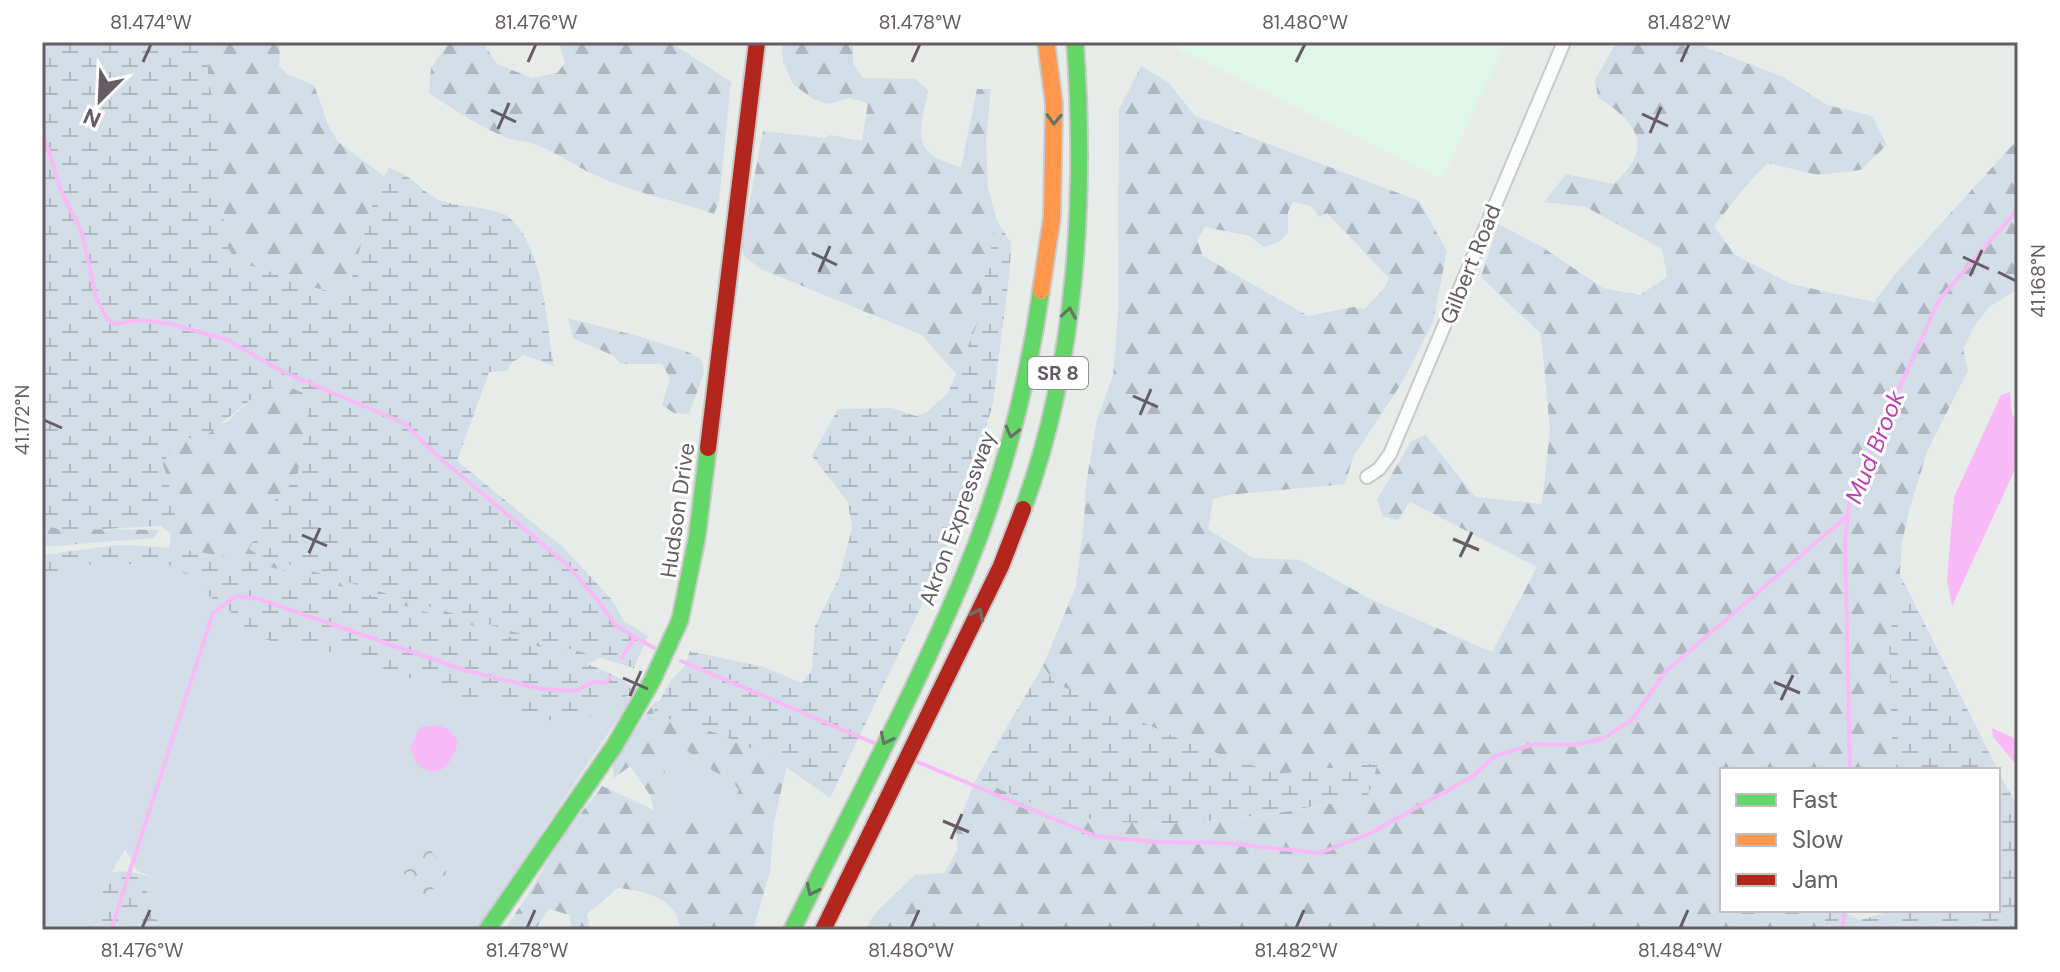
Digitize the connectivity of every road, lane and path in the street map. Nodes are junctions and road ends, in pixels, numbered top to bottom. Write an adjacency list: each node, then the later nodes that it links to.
1 (757, 42): 6 (main road, Hudson Drive)
2 (1046, 42): 7 (main road, Akron Expressway / SR 8, one-way to 7)
3 (1075, 42): 8 (main road, SR 8, one-way to 3)
4 (1564, 42): 5 (street, Gilbert Road)
5 (1367, 477)
6 (487, 930)
7 (792, 930)
8 (823, 930)

